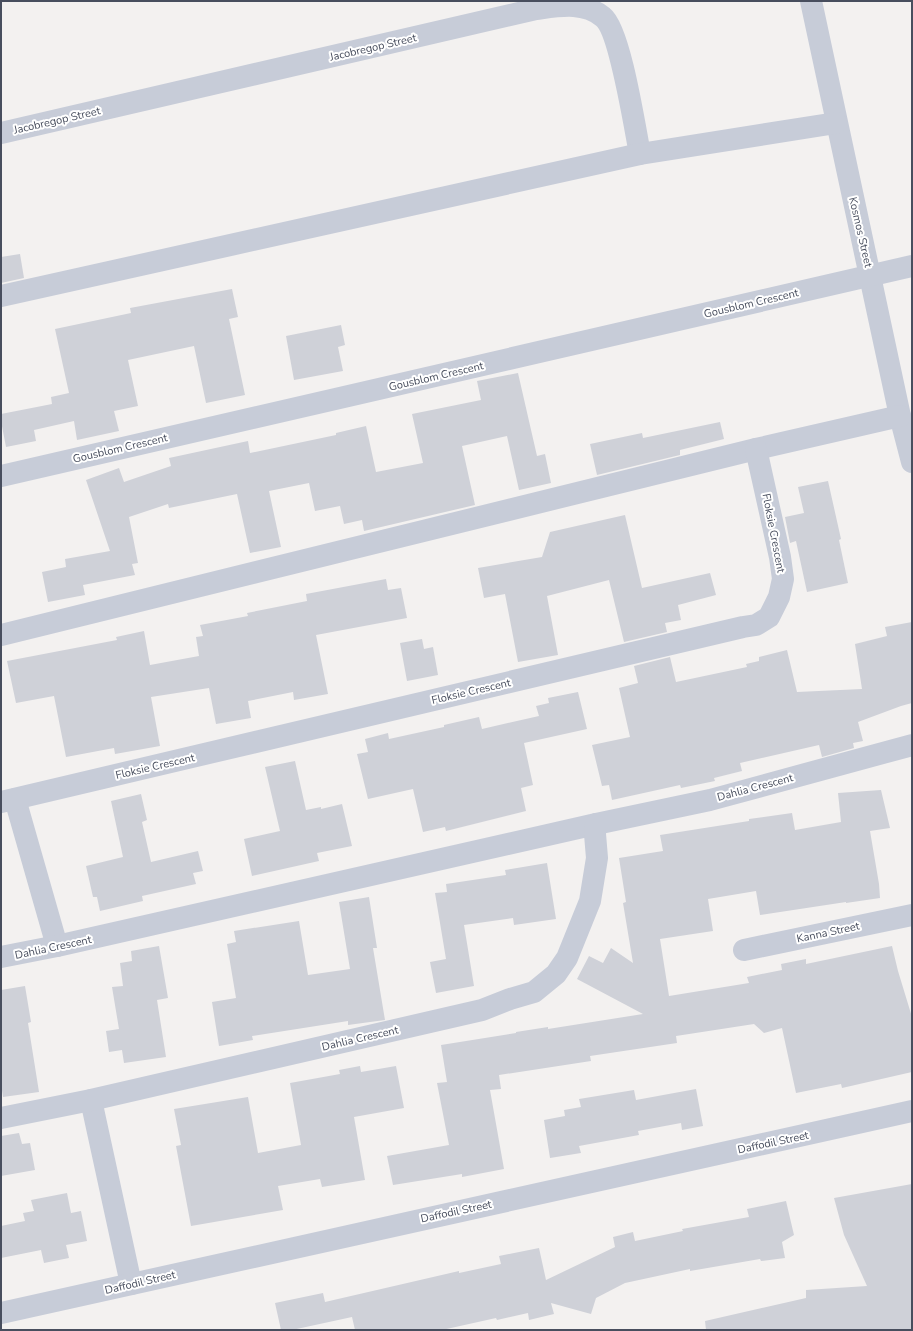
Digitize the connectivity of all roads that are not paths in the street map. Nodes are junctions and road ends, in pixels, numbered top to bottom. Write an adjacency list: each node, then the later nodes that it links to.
1 (811, 1): 2 (street, Kosmos Street)
2 (836, 123): 4 (street); 6 (street, Kosmos Street)
3 (1, 134): 4 (street, Jacobregop Street)
4 (640, 154): 7 (street)
5 (912, 266): 6 (street, Gousblom Crescent)
6 (870, 276): 8 (street, Kosmos Street); 11 (street, Gousblom Crescent)
7 (1, 296)
8 (900, 416): 9 (street); 10 (street, Kosmos Street)
9 (756, 449): 12 (street); 14 (street, Floksie Crescent)
10 (912, 462)
11 (1, 476)
12 (1, 635)
13 (912, 744): 15 (street, Dahlia Crescent)
14 (8, 801): 17 (street)
15 (596, 824): 17 (street, Dahlia Crescent); 20 (street, Dahlia Crescent)
16 (912, 915): 18 (street, Kanna Street)
17 (57, 946): 19 (street, Dahlia Crescent)
18 (744, 950)
19 (1, 957)
20 (91, 1100): 22 (street, Dahlia Crescent); 23 (street)
21 (912, 1111): 23 (street, Daffodil Street)
22 (1, 1118)
23 (131, 1284): 24 (street, Daffodil Street)
24 (1, 1313)

